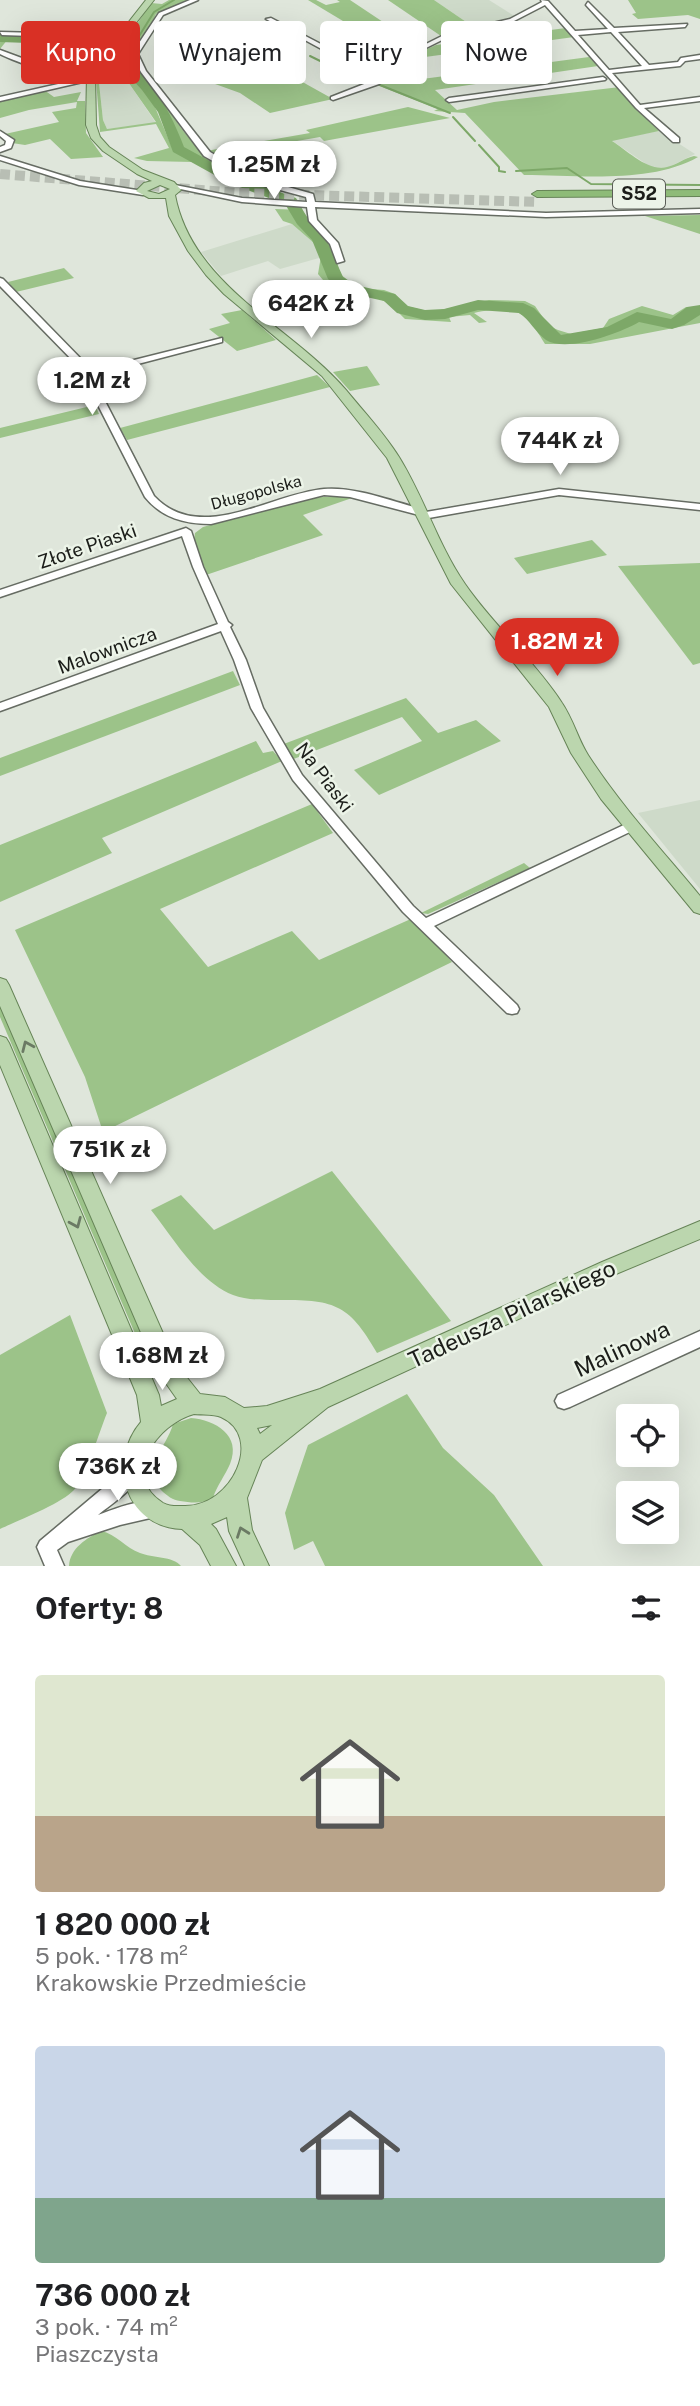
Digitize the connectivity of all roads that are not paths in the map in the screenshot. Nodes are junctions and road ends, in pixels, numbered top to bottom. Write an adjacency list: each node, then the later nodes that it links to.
1 (150, 0): 6 (main road)
2 (195, 0): 14 (street)
3 (545, 1): 10 (street); 13 (street)
4 (588, 4): 8 (street)
5 (269, 19): 12 (street)
6 (132, 21)
7 (685, 25): 8 (street)
8 (612, 30): 10 (street); 19 (street)
9 (2, 33): 11 (street)
10 (573, 33): 20 (street)
11 (21, 35)
12 (320, 46)
13 (427, 46)
14 (140, 47)
15 (1, 53): 17 (street)
16 (700, 57): 19 (street)
17 (21, 60)
18 (140, 65): 41 (street)
19 (647, 68): 20 (street)
20 (605, 75): 27 (street); 28 (street)
21 (62, 84): 25 (street)
22 (91, 84): 33 (main road)
23 (373, 84): 24 (street)
24 (333, 98)
25 (0, 99)
26 (700, 99): 28 (street)
27 (449, 100)
28 (638, 107): 30 (street)
29 (0, 133): 31 (street)
30 (676, 140)
31 (0, 150)
32 (0, 158): 35 (street)
33 (140, 172): 34 (main road); 35 (main road)
34 (163, 182): 35 (main road); 36 (main road)
35 (147, 190): 36 (main road); 42 (main road)
36 (172, 192): 37 (street); 42 (main road)
37 (207, 193): 40 (street)
38 (700, 193): 39 (highway, S52)
39 (700, 201)
40 (251, 202): 41 (street)
41 (311, 205): 43 (street); 44 (street)
42 (171, 210): 48 (main road)
43 (700, 211)
44 (340, 261)
45 (0, 281): 47 (street, Długopolska)
46 (219, 340): 47 (street)
47 (88, 374): 52 (street, Długopolska)
48 (412, 494): 49 (street); 51 (main road)
49 (391, 504): 51 (street, Długopolska); 52 (street, Długopolska)
50 (700, 507): 51 (street)
51 (422, 514): 56 (main road)
52 (190, 526): 53 (street, Złote Piaski); 54 (street, Na Piaski)
53 (0, 594)
54 (226, 625): 55 (street, Malownicza); 58 (street, Na Piaski)
55 (0, 707)
56 (632, 826): 57 (main road); 58 (street)
57 (700, 908)
58 (424, 925): 60 (street, Na Piaski)
59 (0, 985): 66 (main road, one-way to 59)
60 (512, 1009)
61 (0, 1043): 68 (main road, one-way to 68)
62 (700, 1230): 64 (main road, Tadeusza Pilarskiego)
63 (700, 1339): 65 (street, Malinowa)
64 (324, 1398): 67 (main road, Tadeusza Pilarskiego); 69 (main road, Tadeusza Pilarskiego)
65 (564, 1401)
66 (194, 1404): 67 (main road); 68 (main road)
67 (241, 1419): 69 (main road)
68 (153, 1424): 70 (main road)
69 (254, 1451): 71 (main road)
70 (134, 1469): 72 (main road); 74 (street)
71 (235, 1496): 73 (main road); 77 (main road, one-way to 71)
72 (153, 1510): 73 (main road); 74 (street)
73 (188, 1520): 76 (main road)
74 (68, 1533): 75 (street)
75 (55, 1566)
76 (224, 1566)
77 (257, 1566)

